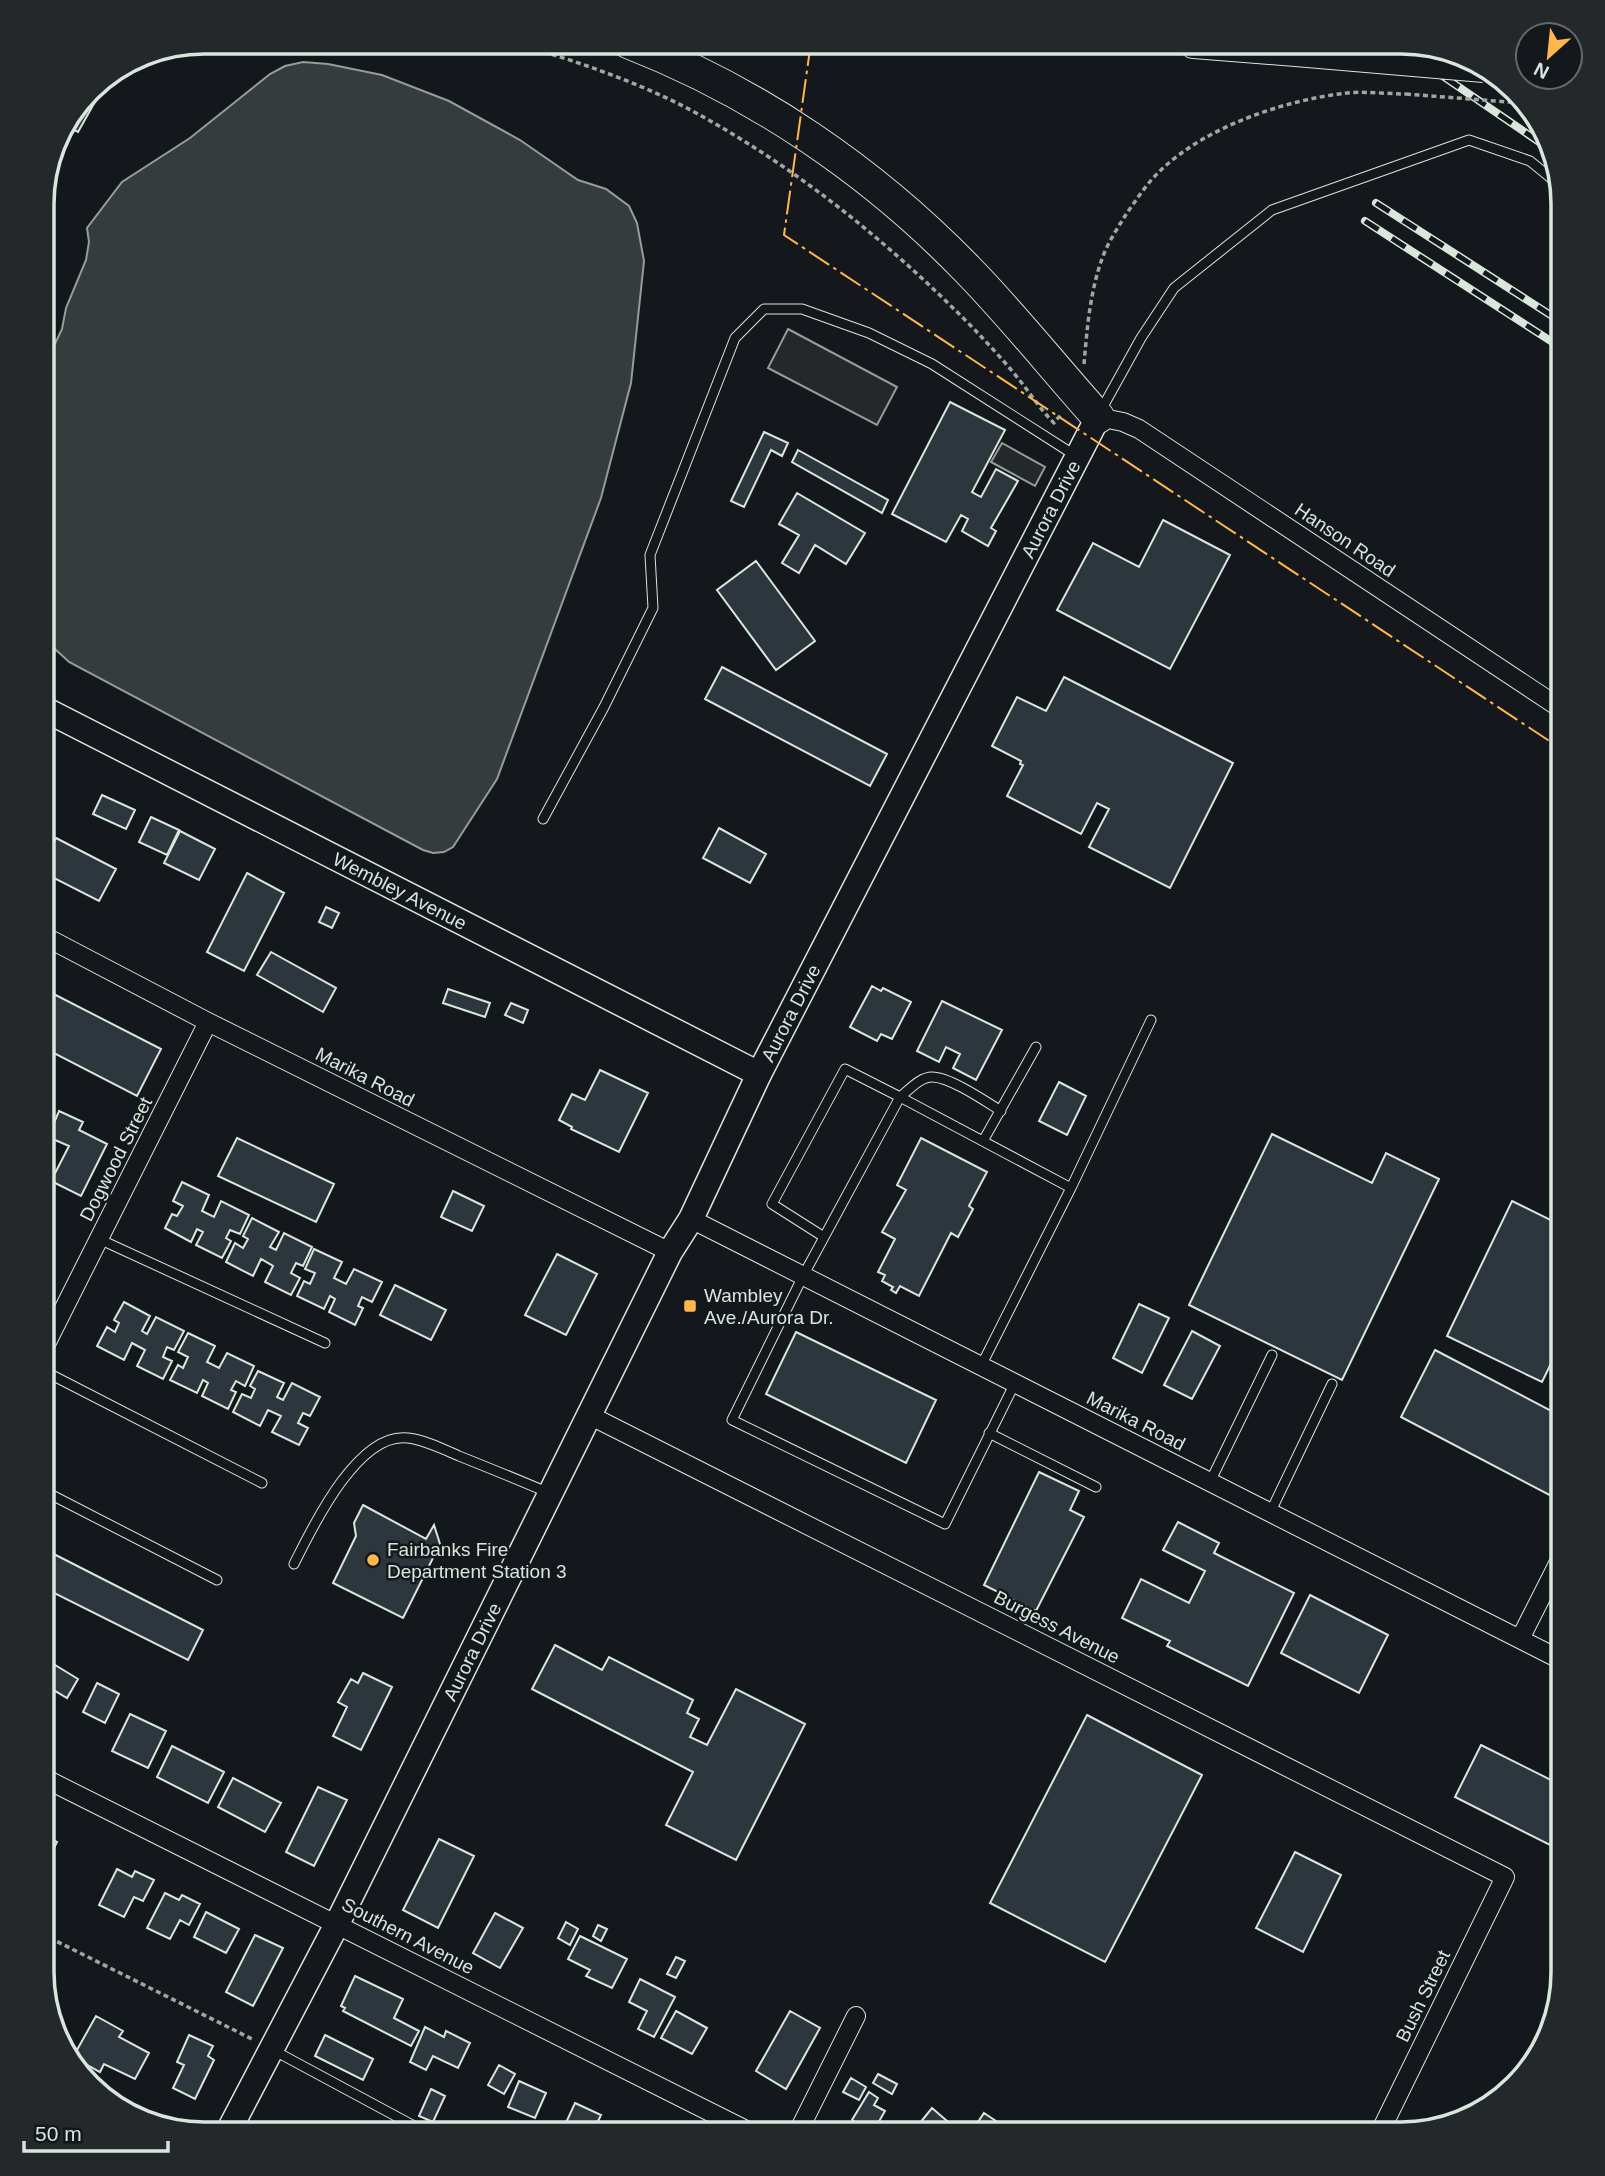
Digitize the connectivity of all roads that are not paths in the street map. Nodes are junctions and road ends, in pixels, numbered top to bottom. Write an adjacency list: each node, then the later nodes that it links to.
1 (659, 54): 5 (highway)
2 (1354, 55): 3 (highway, bridge)
3 (1451, 63)
4 (1548, 175): 5 (lane, Aurora Drive)
5 (1098, 417): 6 (street, Aurora Drive); 7 (street, Hanson Road)
6 (1077, 457): 9 (lane); 14 (street, Aurora Drive)
7 (1551, 702)
8 (55, 714): 14 (street, Wembley Avenue)
9 (543, 819)
10 (55, 942): 12 (street, Marika Road)
11 (1151, 1020): 18 (lane)
12 (208, 1022): 21 (street, Dogwood Street); 22 (street, Marika Road)
13 (1036, 1047): 16 (lane)
14 (759, 1074): 19 (street, Aurora Drive)
15 (900, 1097): 16 (lane); 17 (lane); 20 (lane); 20 (lane)
16 (1001, 1111): 17 (lane)
17 (984, 1141): 18 (lane)
18 (1071, 1188): 27 (lane)
19 (691, 1219): 22 (street, Aurora Drive); 23 (street, Marika Road)
20 (824, 1237): 23 (lane)
21 (99, 1239): 24 (street, Dogwood Street); 25 (lane)
22 (670, 1252): 31 (street, Aurora Drive)
23 (803, 1276): 27 (street, Marika Road); 32 (lane)
24 (54, 1311)
25 (325, 1343)
26 (1272, 1355): 33 (lane)
27 (981, 1366): 29 (street, Marika Road)
28 (54, 1376): 34 (lane)
29 (1015, 1383): 32 (lane); 33 (street, Marika Road)
30 (1332, 1384): 38 (lane)
31 (589, 1415): 36 (street, Aurora Drive); 45 (street, Burgess Avenue)
32 (989, 1433): 35 (lane)
33 (1210, 1482): 38 (street, Marika Road)
34 (262, 1483)
35 (1096, 1487)
36 (550, 1493): 39 (lane); 46 (street, Aurora Drive)
37 (54, 1496): 41 (lane)
38 (1270, 1513): 42 (street, Marika Road)
39 (294, 1564)
40 (1551, 1578): 42 (street)
41 (217, 1580)
42 (1520, 1639): 43 (street, Marika Road)
43 (1551, 1655)
44 (54, 1783): 46 (street, Southern Avenue)
45 (1505, 1877): 53 (street, Bush Street)
46 (337, 1924): 48 (street, Aurora Drive); 51 (street, Southern Avenue)
47 (856, 2016): 52 (street)
48 (272, 2049): 49 (street, Aurora Drive); 50 (lane)
49 (233, 2122)
50 (407, 2122)
51 (730, 2122)
52 (803, 2122)
53 (1384, 2122)

